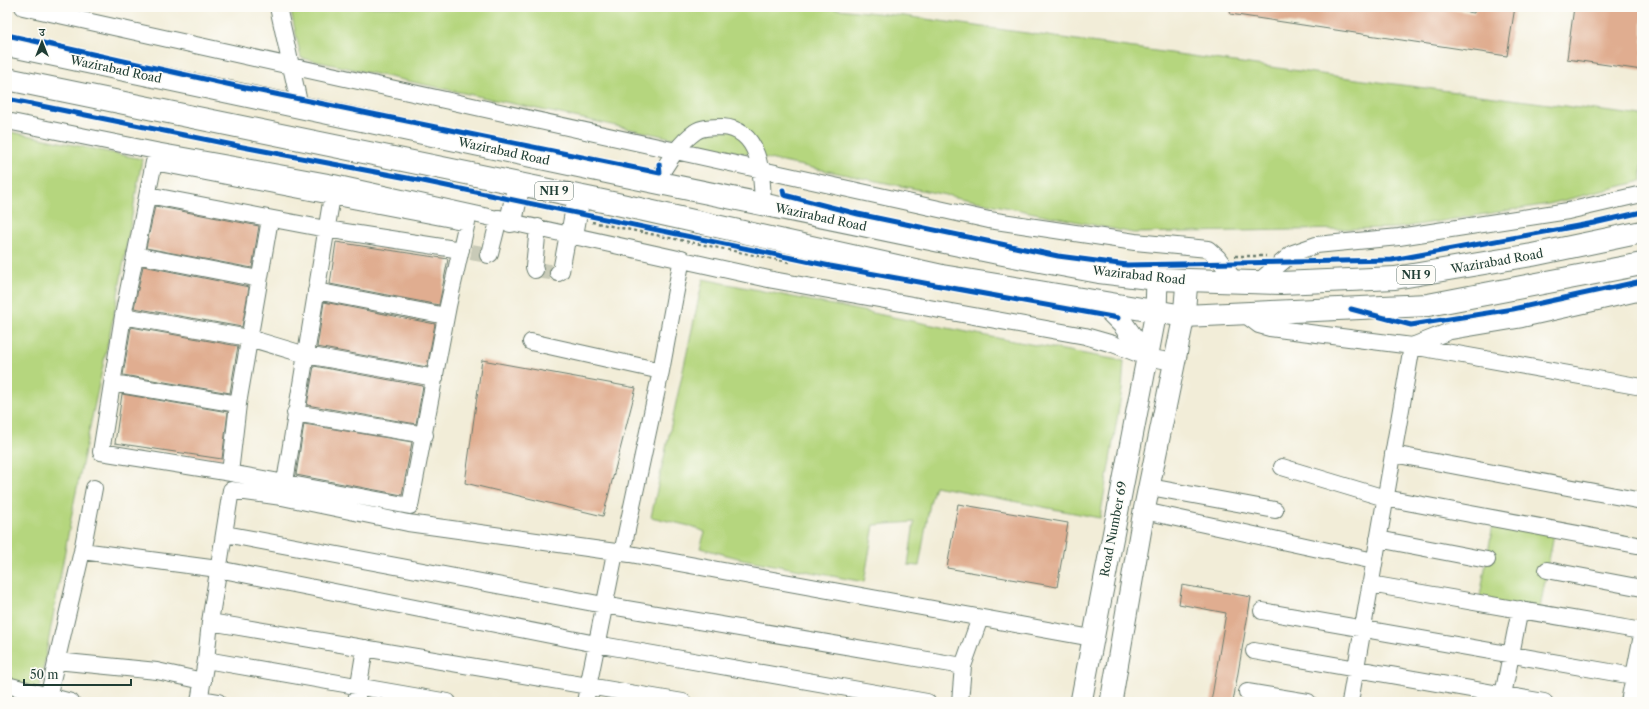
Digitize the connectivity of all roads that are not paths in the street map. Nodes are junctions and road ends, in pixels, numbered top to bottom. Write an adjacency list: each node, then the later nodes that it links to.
1 (23, 7): 4 (street)
2 (278, 7): 4 (street)
3 (7, 45): 6 (highway, Wazirabad Road / NH 9)
4 (290, 66): 6 (street); 8 (street)
5 (7, 79): 11 (highway, NH 9)
6 (300, 107): 10 (highway, Wazirabad Road / NH 9)
7 (7, 121): 16 (street)
8 (676, 150): 9 (street); 9 (street); 10 (street)
9 (761, 169): 15 (street); 34 (street)
10 (655, 183): 15 (highway, Wazirabad Road / NH 9)
11 (519, 184): 18 (highway); 19 (highway, NH 9)
12 (1642, 194): 29 (street)
13 (148, 195): 14 (street); 17 (street); 24 (street)
14 (332, 196): 21 (street); 23 (street)
15 (764, 205): 32 (highway, Wazirabad Road / NH 9)
16 (476, 214): 18 (street); 23 (street)
17 (270, 219): 21 (street); 31 (street)
18 (505, 220): 20 (street); 25 (street)
19 (574, 220): 20 (street); 26 (street); 30 (street); 37 (highway, NH 9)
20 (538, 227): 28 (street)
21 (326, 229): 23 (street); 35 (street)
22 (1642, 232): 29 (highway, Wazirabad Road / NH 9)
23 (466, 251): 41 (street)
24 (135, 255): 31 (street); 40 (street)
25 (488, 255)
26 (682, 258): 47 (street); 49 (street)
27 (1642, 264): 39 (highway, NH 9)
28 (535, 270)
29 (1255, 272): 34 (highway, Wazirabad Road / NH 9)
30 (558, 273)
31 (259, 279): 43 (street)
32 (1157, 279): 33 (highway, Wazirabad Road / NH 9); 38 (main road, Road Number 69)
33 (1187, 281): 34 (highway, Wazirabad Road / NH 9); 42 (main road)
34 (1235, 281)
35 (316, 291): 41 (street); 46 (street)
36 (1642, 292): 45 (street)
37 (1102, 303): 38 (highway, NH 9); 47 (main road)
38 (1156, 312): 42 (highway, NH 9); 47 (main road, Road Number 69)
39 (1243, 313): 42 (highway, NH 9); 45 (street)
40 (123, 316): 43 (street); 51 (street)
41 (446, 316): 50 (street)
42 (1184, 316): 48 (main road)
43 (249, 338): 46 (street); 53 (street)
44 (531, 342): 49 (street)
45 (1412, 346): 52 (street); 56 (street)
46 (306, 355): 50 (street); 54 (street)
47 (1146, 357): 48 (street); 85 (main road, Road Number 69)
48 (1174, 362): 59 (main road)
49 (661, 371): 70 (street)
50 (435, 378): 55 (street)
51 (113, 383): 53 (street); 58 (street)
52 (1642, 387)
53 (238, 404): 58 (street)
54 (295, 413): 55 (street); 61 (street)
55 (424, 435): 61 (street)
56 (1393, 454): 62 (street); 63 (street)
57 (1282, 468): 62 (street)
58 (230, 473): 61 (street)
59 (1150, 487): 64 (street); 65 (main road)
60 (94, 488): 69 (street)
61 (283, 490): 66 (street); 70 (street)
62 (1385, 498): 67 (street); 68 (street)
63 (1642, 501)
64 (1275, 510)
65 (1144, 511): 72 (street); 111 (main road)
66 (225, 534): 73 (street); 77 (street)
67 (1378, 539): 71 (street); 72 (street)
68 (1642, 546)
69 (82, 551): 73 (street); 91 (street)
70 (618, 553): 77 (street); 80 (street)
71 (1487, 560)
72 (1374, 561): 75 (street)
73 (218, 569): 81 (street); 86 (street)
74 (1547, 570): 76 (street)
75 (1370, 584): 78 (street); 82 (street)
76 (1642, 588)
77 (604, 605): 86 (street); 92 (street)
78 (1520, 610): 83 (street); 89 (street)
79 (1262, 611): 82 (street)
80 (980, 618): 85 (street); 92 (street)
81 (210, 622): 87 (street); 90 (street)
82 (1363, 628): 89 (street); 94 (street)
83 (1642, 631)
84 (1642, 635): 93 (street)
85 (1092, 638): 110 (main road, Road Number 69)
86 (596, 644): 97 (street); 108 (street)
87 (365, 648): 97 (street); 99 (street)
88 (1254, 651): 94 (street)
89 (1511, 656): 93 (street); 100 (street)
90 (206, 660): 95 (street); 99 (street)
91 (56, 661): 95 (street); 101 (street)
92 (963, 666): 109 (street)
93 (1637, 668): 115 (street)
94 (1355, 669): 100 (street); 113 (street)
95 (203, 681): 102 (street)
96 (7, 685): 101 (street)
97 (588, 686): 106 (street); 107 (street)
98 (1247, 692): 112 (street)
99 (357, 694): 105 (street)
100 (1504, 698): 114 (street)
101 (49, 699): 103 (street)
102 (200, 701): 104 (street)
103 (71, 702)
104 (218, 702)
105 (448, 702)
106 (585, 702)
107 (682, 702)
108 (927, 702)
109 (960, 702)
110 (1081, 702)
111 (1111, 702)
112 (1308, 702)
113 (1350, 702)
114 (1544, 702)
115 (1629, 702)

